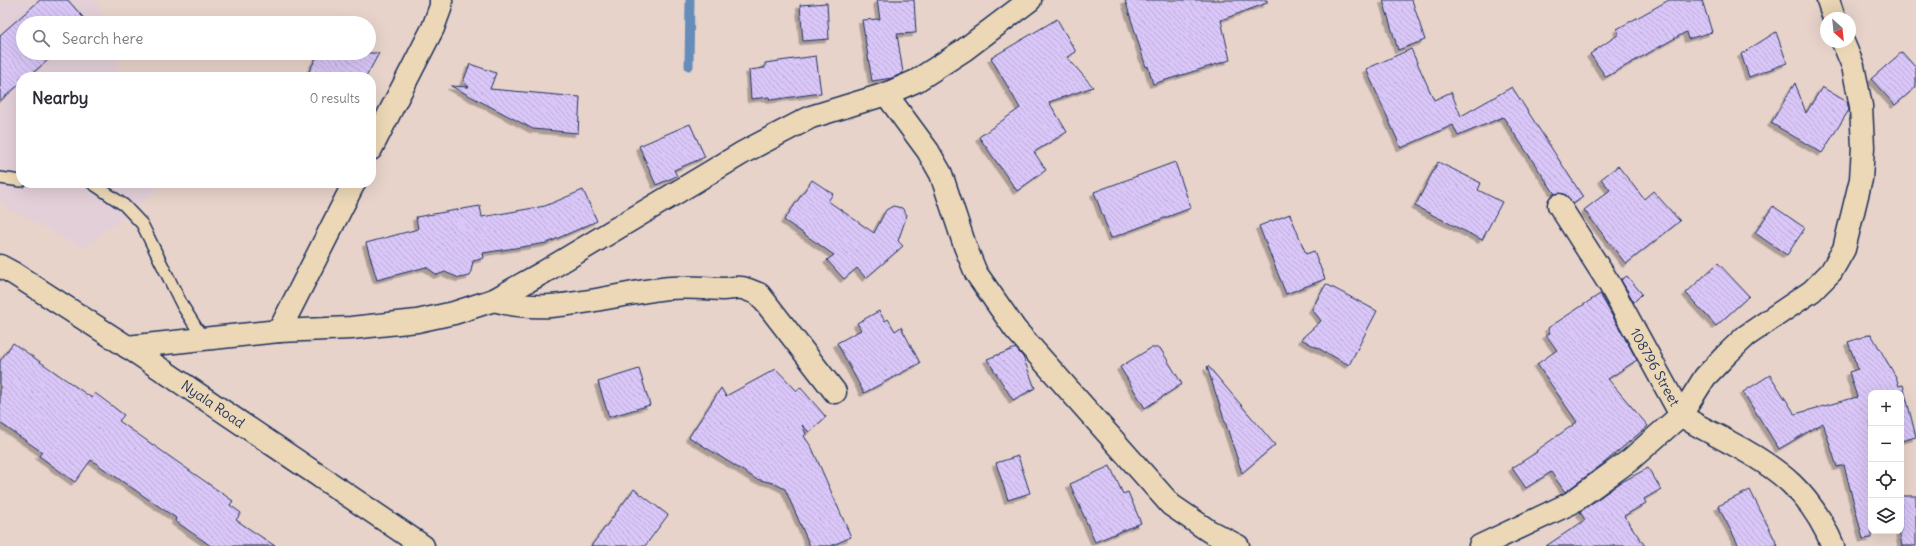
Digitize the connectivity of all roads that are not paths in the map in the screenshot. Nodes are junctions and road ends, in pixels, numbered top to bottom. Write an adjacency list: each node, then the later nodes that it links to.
1 (441, 0): 7 (street)
2 (1030, 0): 6 (street)
3 (1828, 0): 4 (street)
4 (1832, 12)
5 (1846, 48): 19 (street)
6 (886, 94): 14 (street); 21 (street)
7 (376, 139)
8 (0, 178): 9 (lane)
9 (16, 180)
10 (99, 188): 16 (lane)
11 (351, 188): 15 (street)
12 (1559, 205): 19 (street, 108796 Street)
13 (0, 266): 17 (street, Nyala Road)
14 (494, 300): 15 (street); 18 (street)
15 (279, 331): 16 (street)
16 (204, 340): 17 (street)
17 (127, 347): 20 (street, Nyala Road)
18 (835, 392)
19 (1681, 415): 22 (street); 23 (street, 108796 Street)
20 (414, 543)
21 (1238, 546)
22 (1480, 546)
23 (1833, 546)

